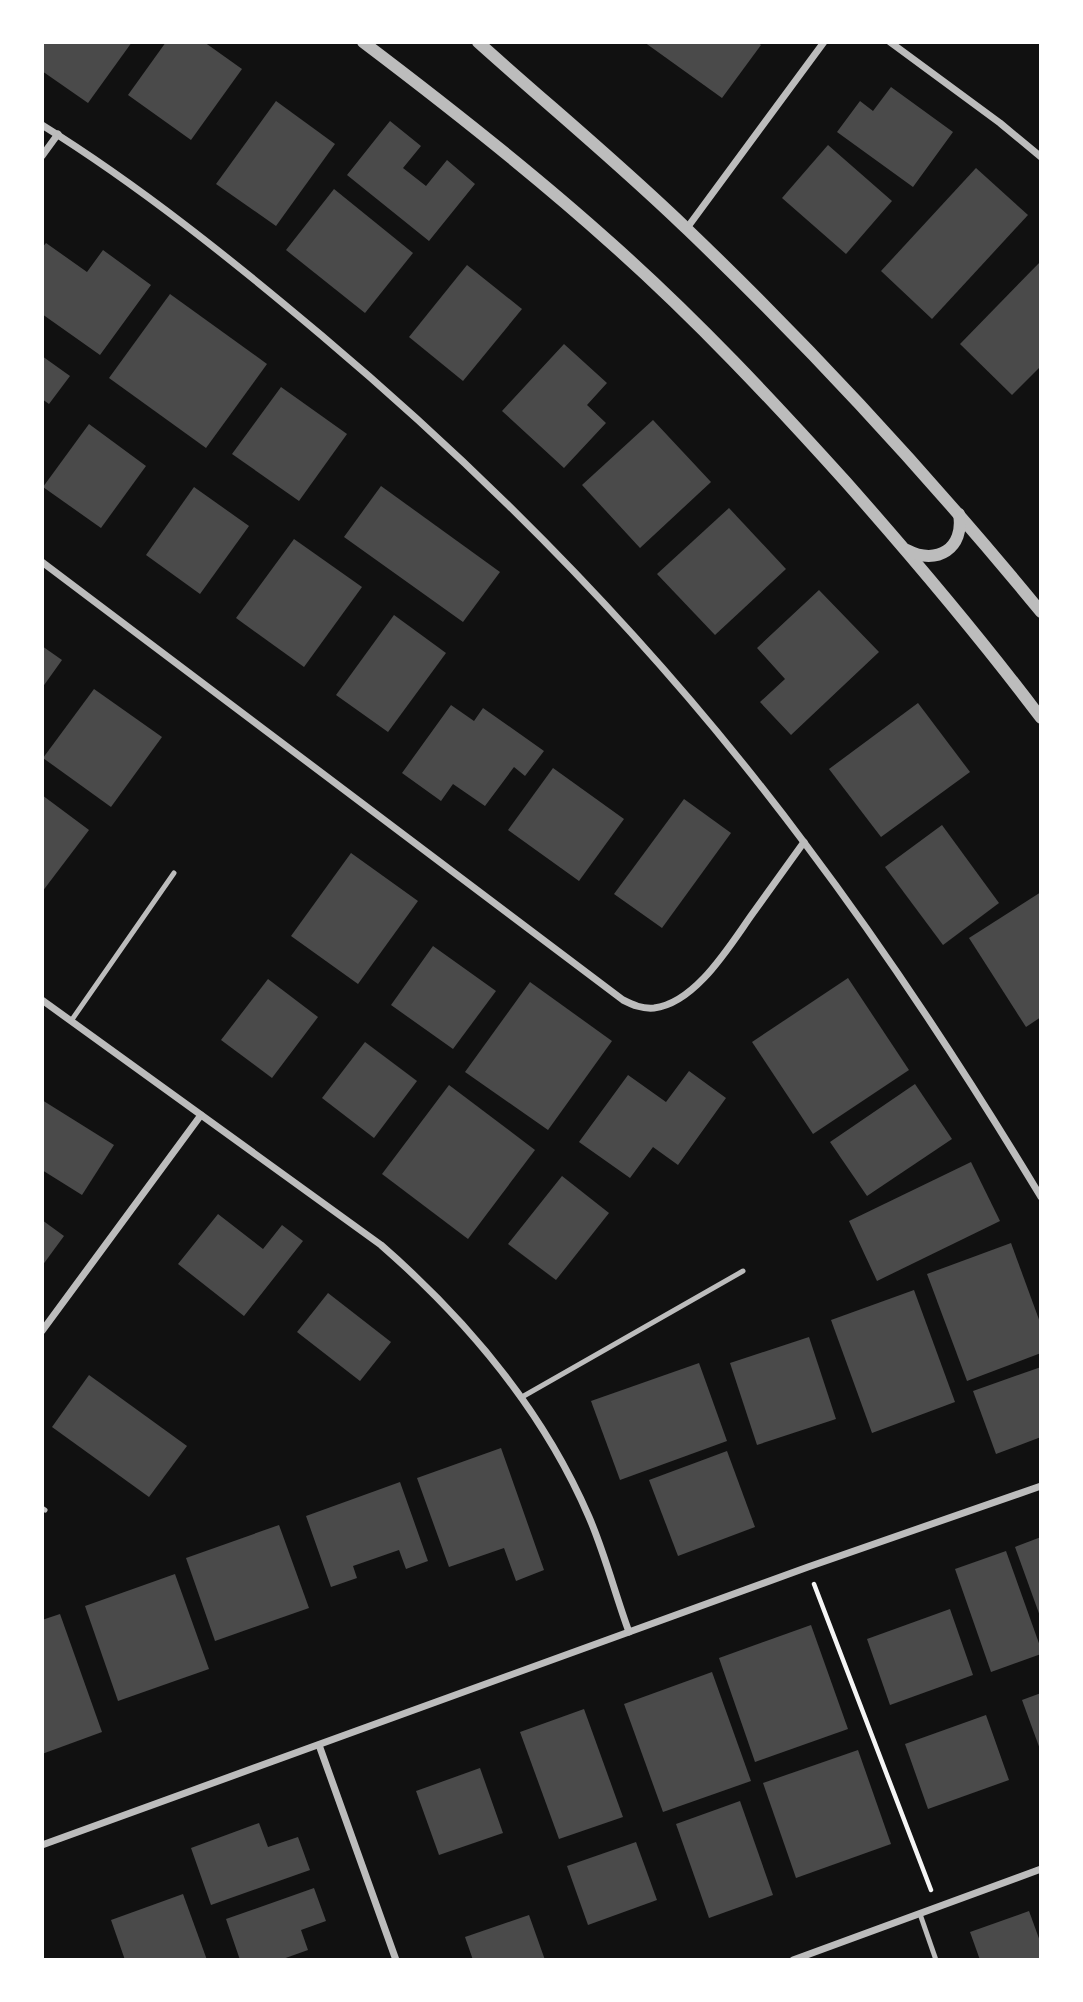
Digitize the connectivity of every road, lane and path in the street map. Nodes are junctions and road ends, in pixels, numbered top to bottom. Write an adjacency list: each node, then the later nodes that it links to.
1 (363, 42): 11 (street)
2 (478, 42): 9 (street)
3 (824, 42): 9 (street)
4 (890, 42): 8 (street)
5 (42, 125): 6 (street)
6 (58, 134): 7 (street); 15 (street)
7 (42, 156)
8 (1041, 157)
9 (687, 229): 10 (street)
10 (959, 514): 11 (street); 13 (street)
11 (904, 548): 14 (street)
12 (42, 562): 15 (street)
13 (1041, 612)
14 (1041, 718)
15 (804, 842): 20 (street)
16 (174, 873): 18 (lane)
17 (42, 1000): 18 (street)
18 (71, 1021): 19 (street)
19 (201, 1115): 22 (street); 23 (street)
20 (1041, 1197)
21 (743, 1271): 23 (lane)
22 (42, 1331)
23 (522, 1397): 26 (street)
24 (1041, 1486): 25 (street)
25 (808, 1567): 26 (street); 30 (path)
26 (629, 1632): 27 (street)
27 (318, 1745): 28 (street); 32 (street)
28 (42, 1845)
29 (1041, 1870): 30 (street)
30 (938, 1907): 31 (street)
31 (920, 1914): 33 (street); 34 (lane)
32 (396, 1960)
33 (793, 1960)
34 (936, 1960)

